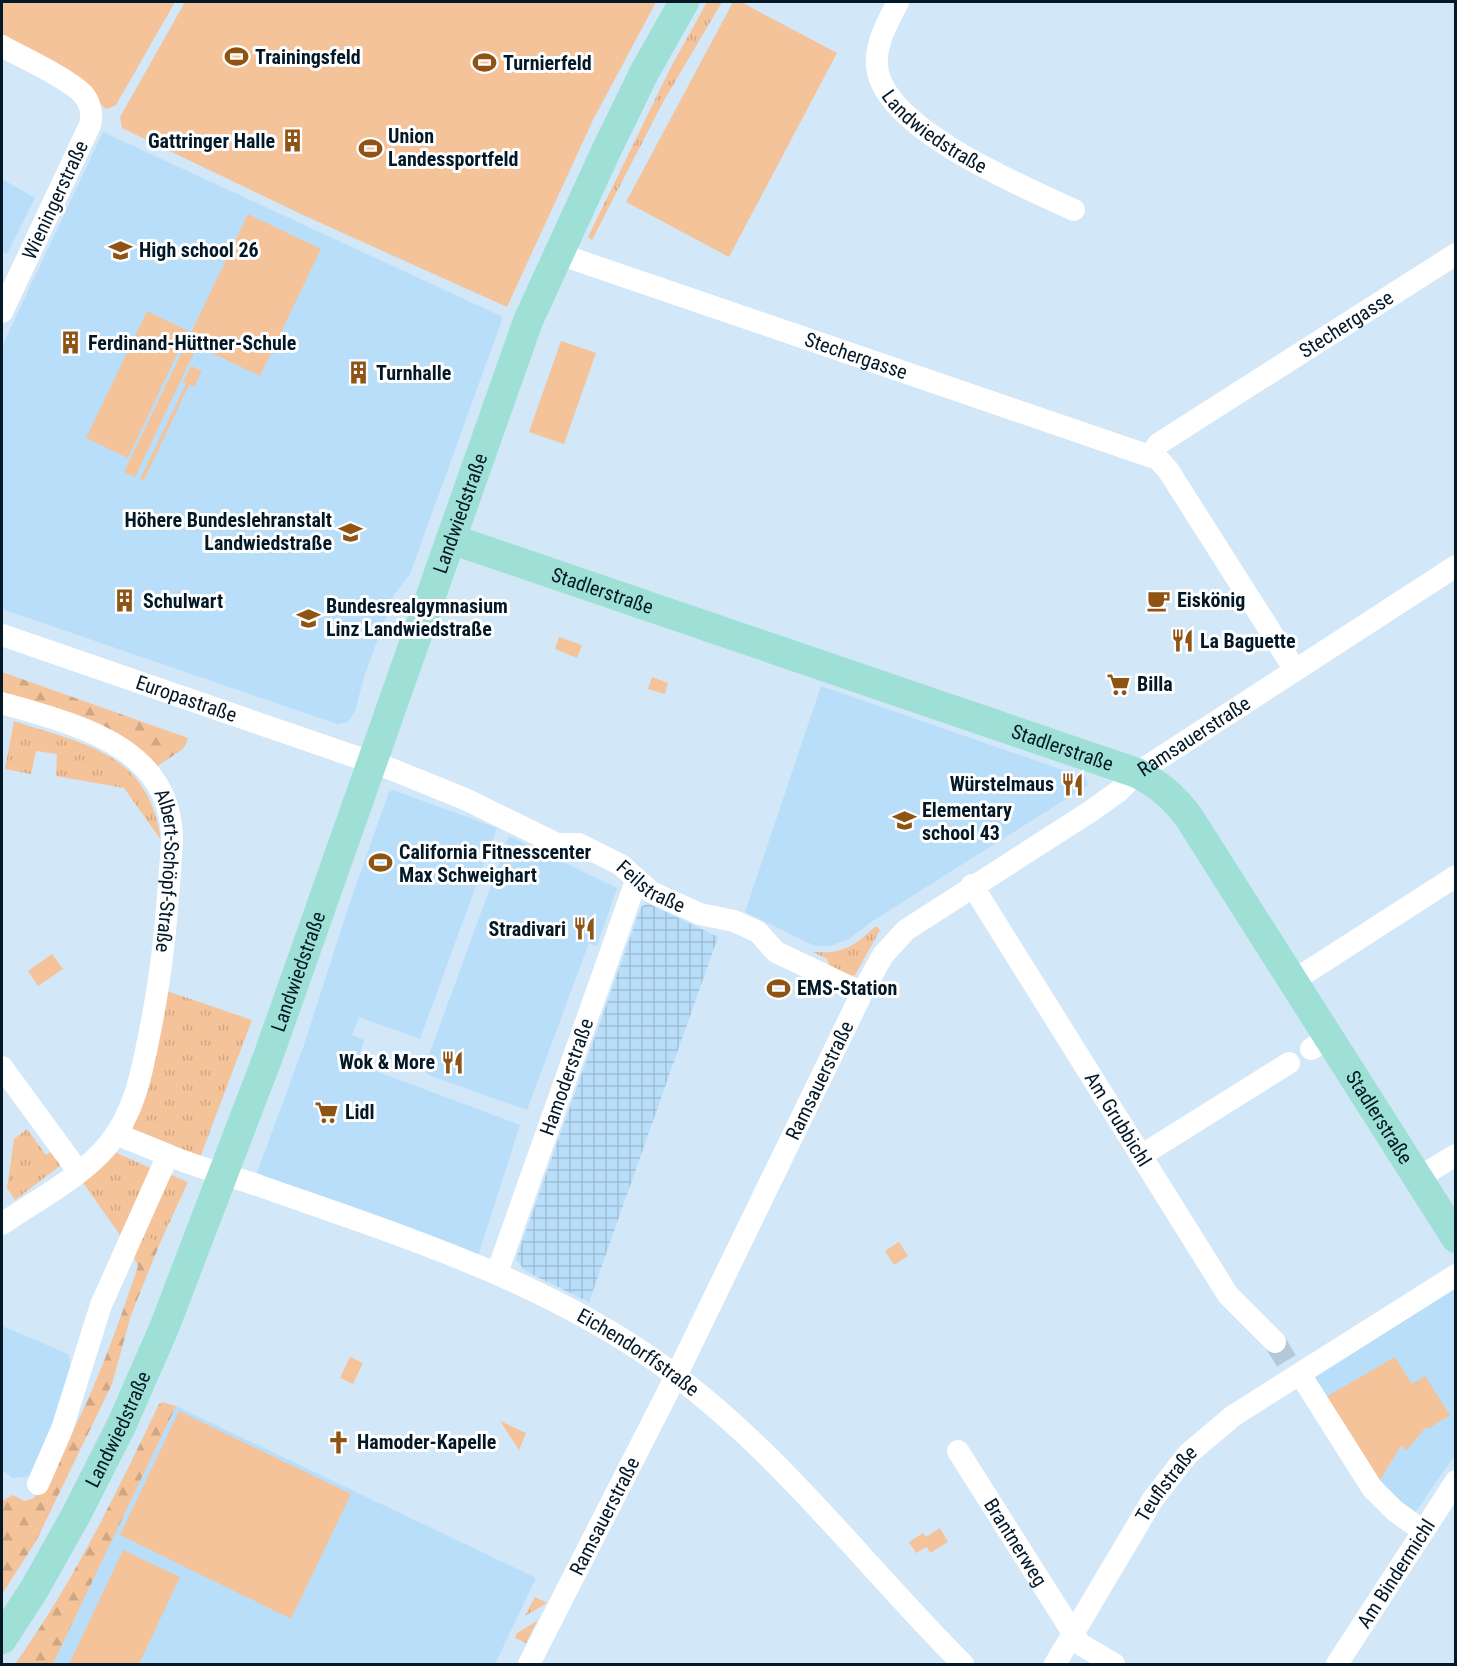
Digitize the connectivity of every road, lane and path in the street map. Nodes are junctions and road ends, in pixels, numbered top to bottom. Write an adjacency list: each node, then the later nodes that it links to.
1 (684, 2): 5 (main road, Landwiedstraße)
2 (898, 2): 4 (street, Landwiedstraße)
3 (2, 46): 7 (street, Wieningerstraße)
4 (1074, 210)
5 (559, 254): 8 (street, Stechergasse); 9 (main road, Landwiedstraße)
6 (1455, 254): 8 (street, Stechergasse)
7 (2, 312)
8 (1151, 456): 12 (street, Stechergasse)
9 (451, 539): 14 (main road, Landwiedstraße); 15 (main road, Stadlerstraße)
10 (1455, 566): 12 (street, Ramsauerstraße)
11 (2, 635): 14 (street, Europastraße)
12 (1296, 670): 15 (street, Ramsauerstraße)
13 (2, 704): 23 (street, Albert-Schöpf-Straße)
14 (371, 763): 17 (street, Feilstraße); 28 (main road, Landwiedstraße)
15 (1137, 773): 18 (street, Ramsauerstraße); 19 (main road, Stadlerstraße)
16 (1455, 876): 19 (street)
17 (636, 880): 20 (street, Feilstraße); 32 (street, Hamoderstraße)
18 (972, 885): 20 (street, Ramsauerstraße); 25 (street, Am Grubbichl)
19 (1293, 981): 29 (main road, Stadlerstraße)
20 (862, 993): 36 (street, Ramsauerstraße)
21 (1289, 1063): 25 (street)
22 (2, 1067): 27 (street)
23 (116, 1134): 24 (street); 27 (street, Albert-Schöpf-Straße)
24 (168, 1155): 28 (street); 39 (street)
25 (1142, 1155): 34 (street, Am Grubbichl)
26 (1455, 1155): 29 (street)
27 (78, 1171): 30 (street, Albert-Schöpf-Straße)
28 (224, 1175): 32 (street, Eichendorffstraße); 42 (main road, Landwiedstraße)
29 (1418, 1178): 31 (main road, Stadlerstraße)
30 (2, 1224)
31 (1455, 1238)
32 (496, 1273): 36 (street, Eichendorffstraße)
33 (1455, 1275): 35 (street, Teuflstraße)
34 (1275, 1342)
35 (1294, 1370): 40 (street); 41 (street, Teuflstraße)
36 (676, 1376): 43 (street, Ramsauerstraße); 44 (street, Eichendorffstraße)
37 (958, 1451): 41 (street, Brantnerweg)
38 (1455, 1481): 40 (street, Am Bindermichl)
39 (38, 1484)
40 (1424, 1530): 47 (street, Am Bindermichl)
41 (1074, 1634): 45 (street, Teuflstraße); 46 (street)
42 (2, 1639)
43 (529, 1665)
44 (963, 1665)
45 (1055, 1665)
46 (1114, 1665)
47 (1337, 1665)

